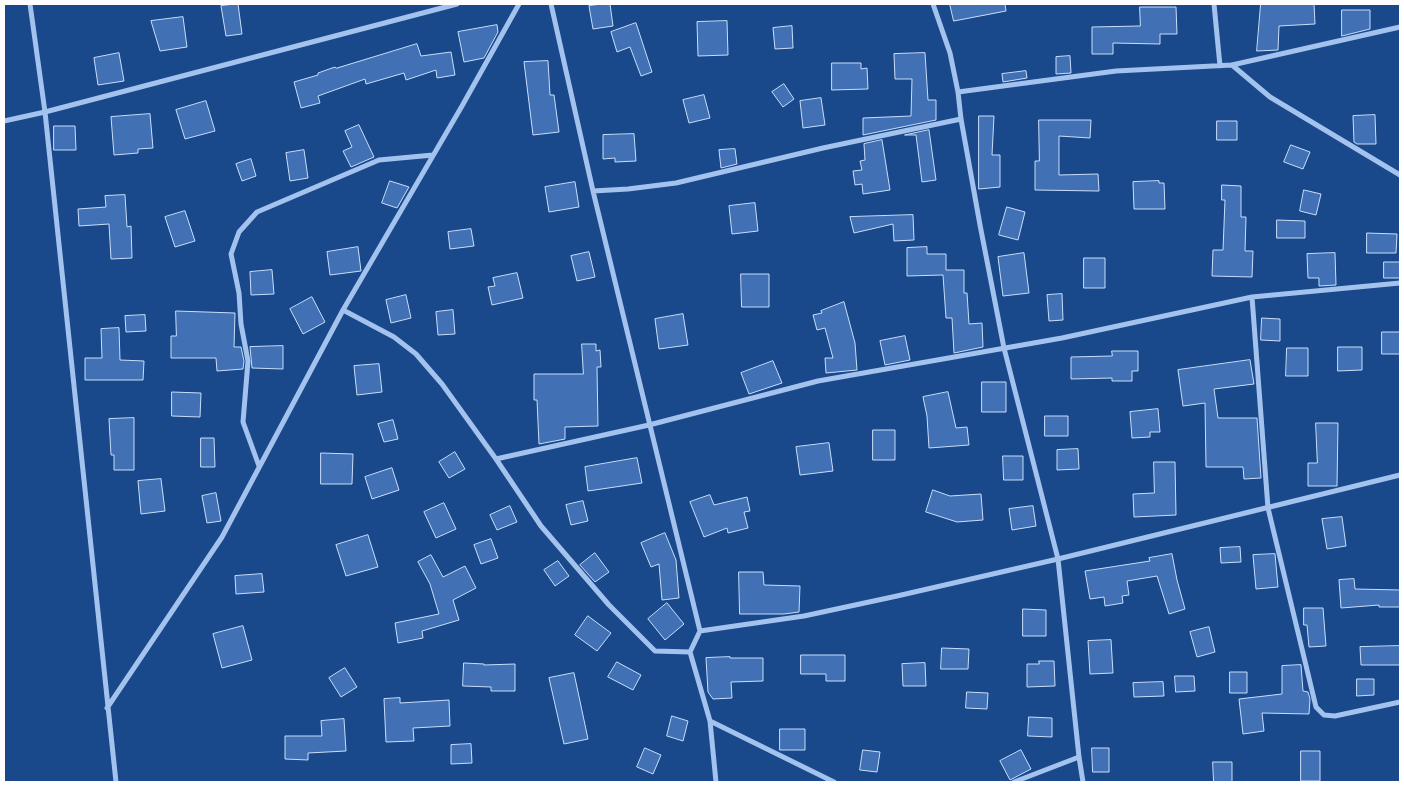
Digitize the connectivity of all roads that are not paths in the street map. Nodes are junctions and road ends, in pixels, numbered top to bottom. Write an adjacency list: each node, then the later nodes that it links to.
1 (30, 4): 11 (street)
2 (457, 4): 11 (street)
3 (519, 4): 14 (street)
4 (551, 4): 16 (street)
5 (934, 4): 10 (street)
6 (1214, 4): 9 (street)
7 (1400, 27): 8 (street)
8 (1232, 64): 9 (street); 15 (street)
9 (1220, 66): 10 (street)
10 (958, 92): 12 (street)
11 (45, 112): 13 (street); 30 (street)
12 (961, 119): 16 (street); 20 (street)
13 (4, 121)
14 (433, 155): 19 (street); 23 (street)
15 (1400, 175)
16 (594, 191): 21 (street)
17 (1400, 283): 18 (street)
18 (1252, 297): 20 (street); 25 (street)
19 (343, 310): 22 (street); 23 (street)
20 (1004, 348): 21 (street); 26 (street)
21 (649, 425): 22 (street); 27 (street)
22 (496, 459): 28 (street)
23 (259, 466): 30 (street)
24 (1400, 475): 25 (street)
25 (1268, 508): 26 (street); 29 (street)
26 (1058, 559): 27 (street); 32 (street)
27 (700, 631): 28 (street)
28 (690, 652): 31 (street)
29 (1400, 702)
30 (107, 708): 33 (street)
31 (710, 721): 34 (street); 35 (street)
32 (1079, 757): 36 (street); 37 (street)
33 (116, 782)
34 (716, 782)
35 (834, 782)
36 (1014, 782)
37 (1083, 782)

